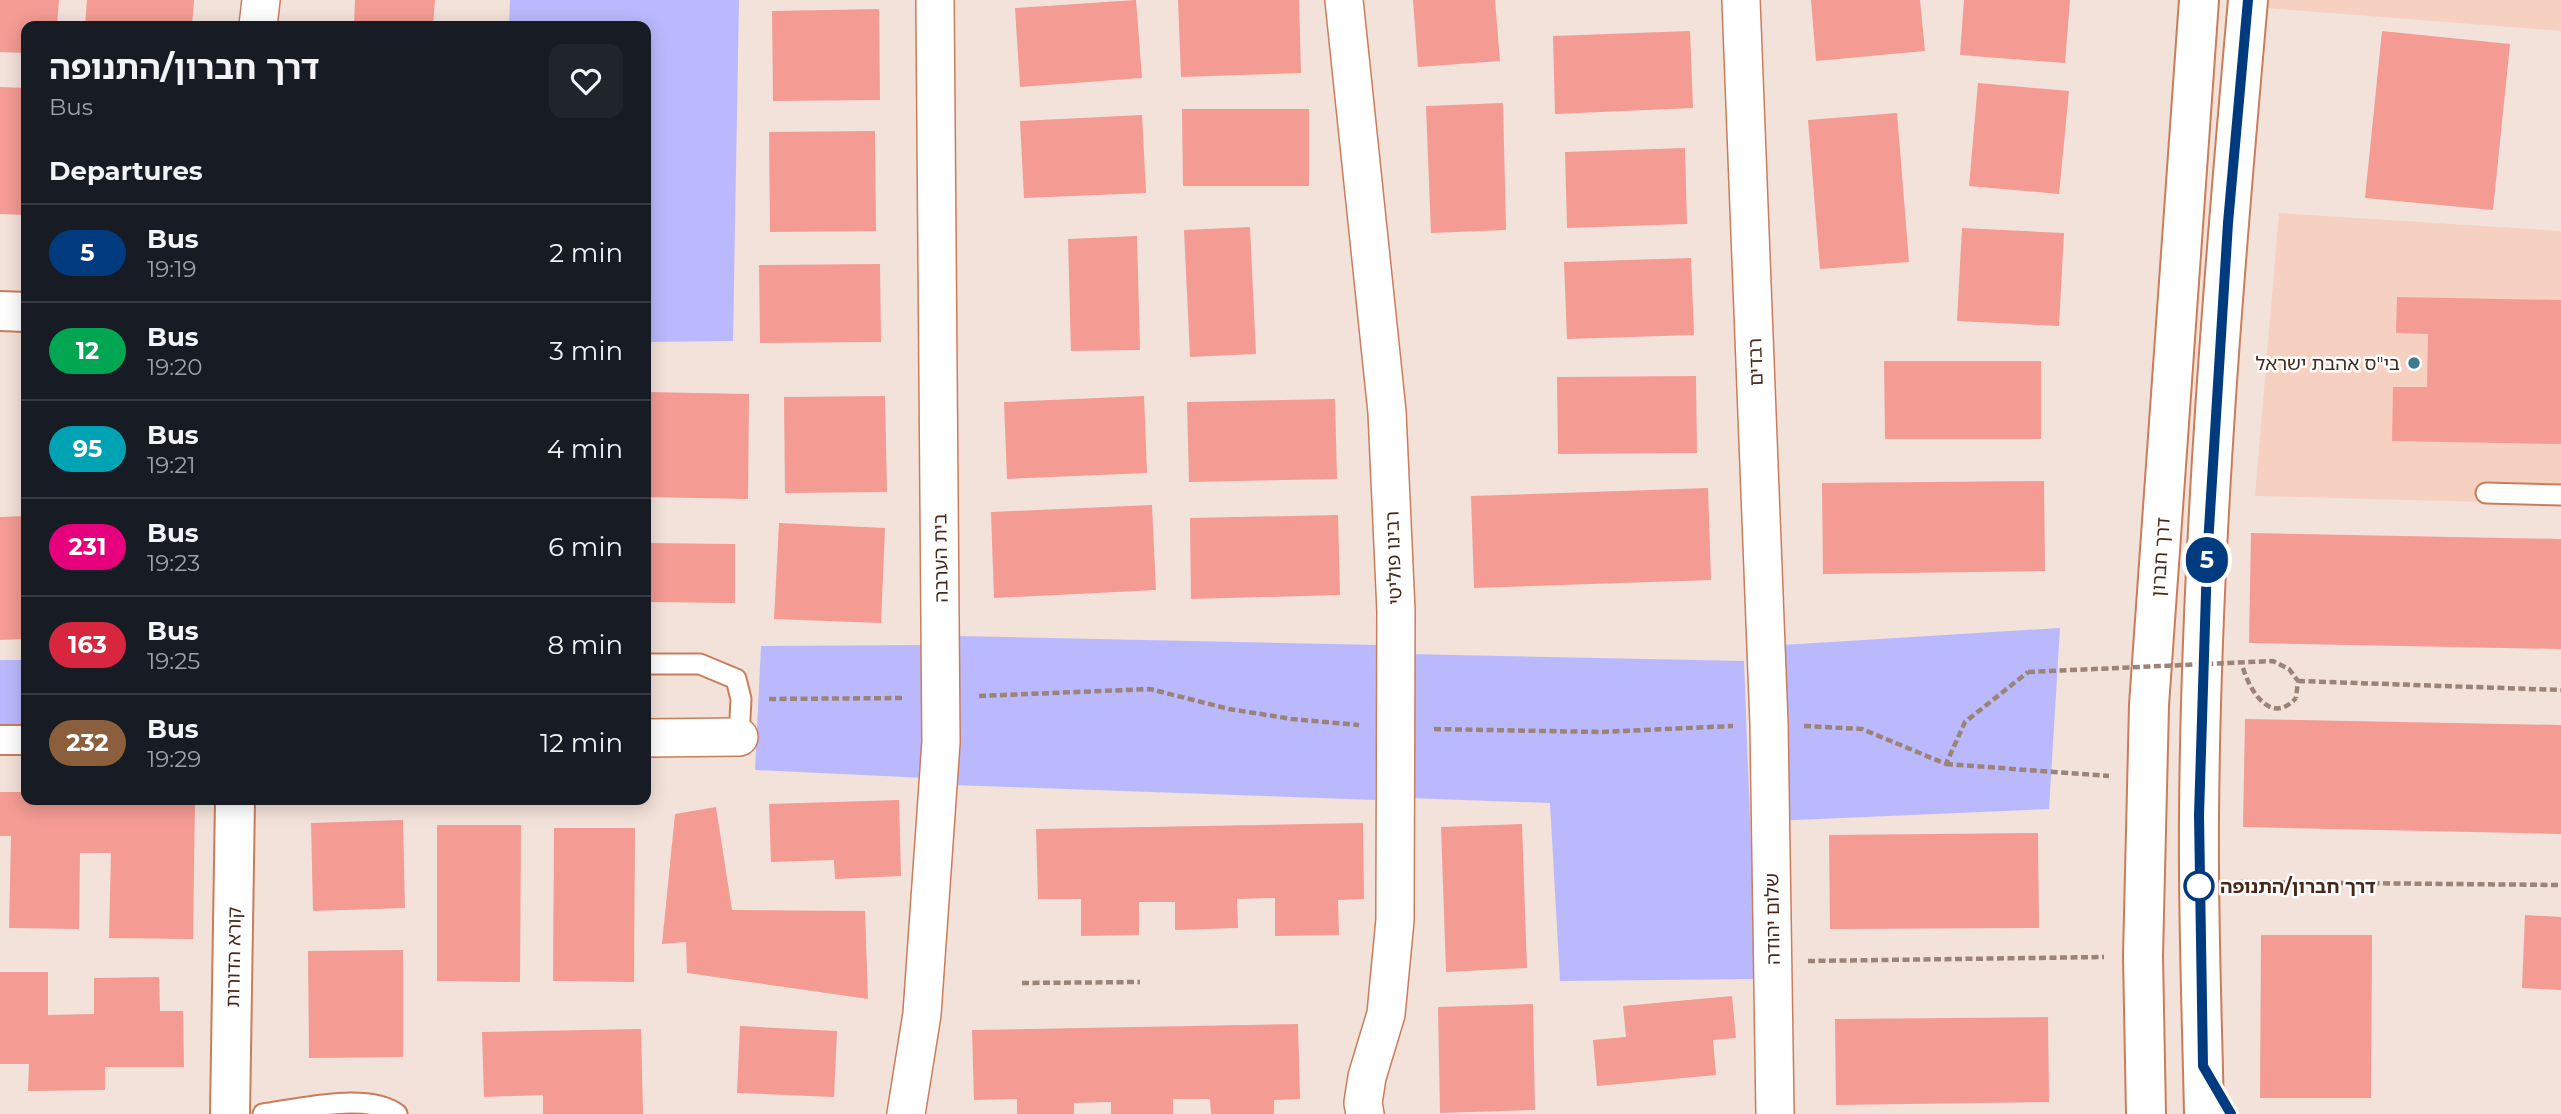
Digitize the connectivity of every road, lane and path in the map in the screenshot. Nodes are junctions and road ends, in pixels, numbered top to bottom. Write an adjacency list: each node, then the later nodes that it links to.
1 (261, 0): 7 (street)
2 (935, 0): 35 (street, בית הערבה)
3 (1344, 0): 36 (street, רבינו פוליטי)
4 (1741, 0): 17 (street, רבדים)
5 (2199, 0): 23 (main road, דרך חברון)
6 (2248, 0): 25 (main road)
7 (259, 21)
8 (0, 312): 9 (main road)
9 (21, 312)
10 (2486, 493): 11 (lane)
11 (2561, 495)
12 (651, 664): 19 (lane)
13 (2028, 672): 14 (path, bridge)
14 (2298, 681): 15 (path); 16 (path, bridge)
15 (2561, 690)
16 (2296, 698)
17 (1769, 724): 28 (street, שלום יהודה)
18 (651, 737): 19 (street)
19 (739, 737)
20 (0, 740): 21 (street)
21 (21, 740)
22 (1946, 764): 23 (path)
23 (2146, 779): 27 (main road, דרך חברון)
24 (235, 805): 32 (main road, קורא הדורות)
25 (2199, 882): 26 (path); 31 (main road)
26 (2561, 885)
27 (2143, 956): 28 (path); 38 (main road, דרך חברון)
28 (1773, 962): 37 (street, שלום יהודה)
29 (1140, 982): 30 (path)
30 (1022, 983)
31 (2203, 1066): 39 (main road); 40 (main road)
32 (230, 1114)
33 (263, 1114): 34 (lane)
34 (397, 1114)
35 (906, 1114)
36 (1365, 1114)
37 (1775, 1114)
38 (2146, 1114)
39 (2204, 1114)
40 (2231, 1114)

